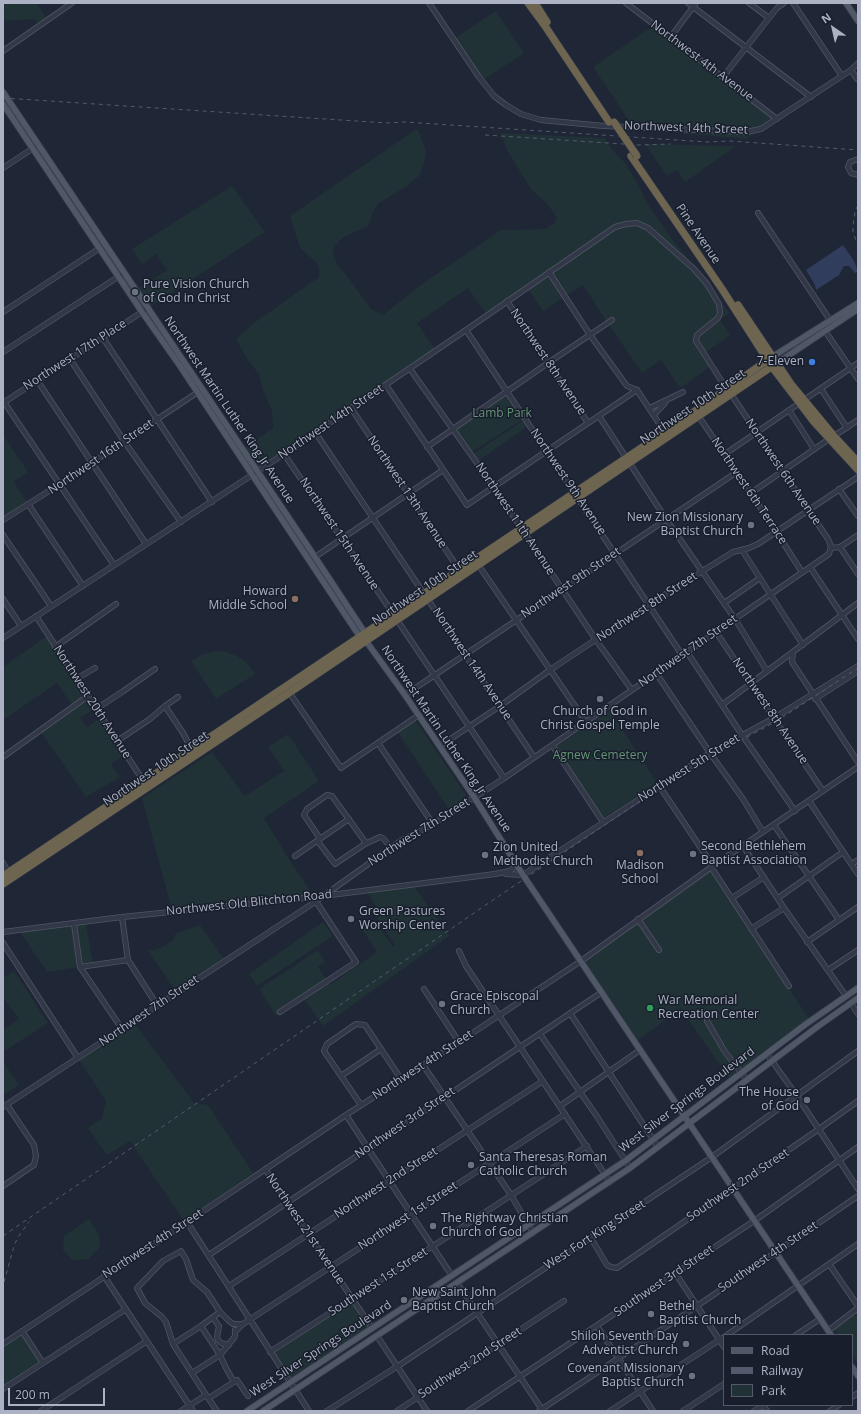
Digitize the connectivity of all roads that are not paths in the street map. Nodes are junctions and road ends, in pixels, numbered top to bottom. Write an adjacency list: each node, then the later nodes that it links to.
1 (72, 3): 16 (street)
2 (429, 3): 25 (street, Northwest 14th Street)
3 (528, 3): 26 (highway, Pine Avenue)
4 (535, 3): 26 (highway, Pine Avenue)
5 (626, 3): 14 (street, Northwest 4th Avenue)
6 (688, 3): 11 (street)
7 (749, 3): 12 (street)
8 (784, 3): 12 (street)
9 (792, 3): 19 (street)
10 (846, 3): 13 (main road)
11 (694, 5): 14 (street); 15 (street)
12 (769, 18): 15 (street)
13 (858, 21)
14 (670, 38): 20 (street, Northwest 4th Avenue)
15 (746, 48): 20 (street); 23 (street)
16 (3, 51)
17 (858, 63): 18 (street, Northwest 14th Street)
18 (851, 70): 19 (street, Northwest 14th Street); 21 (street)
19 (842, 76): 23 (street, Northwest 14th Street)
20 (723, 77): 25 (street, Northwest 4th Avenue)
21 (857, 80)
22 (3, 92): 27 (main road, Northwest Martin Luther King Jr Avenue)
23 (811, 97): 25 (street, Northwest 14th Street)
24 (3, 104): 27 (main road, Northwest Martin Luther King Jr Avenue)
25 (777, 119)
26 (611, 122): 49 (highway, Pine Avenue, bridge)
27 (35, 147): 29 (street); 31 (main road, Northwest Martin Luther King Jr Avenue)
28 (858, 159): 30 (street)
29 (3, 168)
30 (858, 175)
31 (68, 196): 34 (main road, Northwest Martin Luther King Jr Avenue); 36 (main road, Northwest Martin Luther King Jr Avenue)
32 (758, 213): 43 (street)
33 (615, 227): 35 (street, Northwest 14th Street); 62 (street, Northwest 6th Avenue)
34 (100, 248): 36 (main road, Northwest Martin Luther King Jr Avenue); 41 (street)
35 (549, 272): 37 (street, Northwest 14th Street); 46 (street)
36 (122, 275): 40 (main road, Northwest Martin Luther King Jr Avenue); 48 (street)
37 (507, 301): 44 (street, Northwest 14th Street); 51 (street, Northwest 8th Avenue)
38 (858, 302): 43 (main road)
39 (858, 309): 45 (main road, Northwest 10th Street)
40 (145, 310): 47 (street, Northwest 17th Place); 63 (main road, Northwest Martin Luther King Jr Avenue); 96 (main road, Northwest Martin Luther King Jr Avenue)
41 (3, 312)
42 (612, 320): 46 (street)
43 (830, 320): 49 (main road)
44 (466, 330): 55 (street, Northwest 14th Street); 61 (street, Northwest 9th Avenue)
45 (825, 331): 53 (main road, Northwest 10th Street); 54 (street)
46 (590, 335): 51 (street); 60 (street)
47 (103, 338): 50 (street, Northwest 17th Place); 74 (street)
48 (3, 352)
49 (770, 358): 53 (highway, Pine Avenue); 62 (highway, Northwest 10th Street)
50 (70, 359): 57 (street, Northwest 17th Place); 83 (street)
51 (548, 363): 61 (street); 76 (street, Northwest 8th Avenue)
52 (858, 363): 54 (street)
53 (774, 365): 62 (highway, Northwest 10th Street); 67 (highway, Pine Avenue)
54 (851, 368): 56 (street); 59 (street)
55 (410, 369): 58 (street, Northwest 14th Street); 78 (street, Northwest 11th Avenue)
56 (858, 379)
57 (36, 380): 66 (street, Northwest 17th Place); 91 (street)
58 (386, 385): 68 (street, Northwest 14th Street); 84 (street)
59 (821, 389): 67 (street); 77 (street)
60 (637, 390): 69 (street); 73 (street)
61 (507, 391): 78 (street); 86 (street, Northwest 9th Avenue)
62 (728, 391): 71 (highway, Northwest 10th Street); 80 (street, Northwest 6th Avenue)
63 (198, 392): 74 (street, Northwest 16th Street); 96 (main road, Northwest Martin Luther King Jr Avenue)
64 (683, 392): 65 (street)
65 (667, 401): 69 (street); 72 (street)
66 (4, 402): 98 (street)
67 (802, 402): 70 (street); 82 (highway, Pine Avenue)
68 (351, 408): 79 (street, Northwest 14th Street); 101 (street, Northwest 13th Avenue)
69 (650, 408): 72 (street)
70 (789, 410): 80 (street); 85 (street)
71 (697, 414): 81 (highway, Northwest 10th Street); 88 (street, Northwest 6th Terrace)
72 (654, 415): 81 (street)
73 (599, 416): 76 (street); 89 (street, Northwest 8th Avenue)
74 (157, 419): 83 (street, Northwest 16th Street); 104 (street)
75 (858, 420): 77 (street)
76 (588, 422): 86 (street)
77 (847, 428): 82 (street)
78 (453, 429): 84 (street); 99 (street, Northwest 11th Avenue)
79 (315, 432): 87 (street, Northwest 14th Street); 108 (street, Northwest 14th Avenue)
80 (757, 432): 88 (street); 95 (street, Northwest 6th Avenue)
81 (667, 434): 89 (highway, Northwest 10th Street)
82 (832, 438): 85 (street); 90 (highway, Pine Avenue); 93 (highway, Pine Avenue)
83 (124, 441): 91 (street, Northwest 16th Street); 111 (street)
84 (427, 447): 92 (street)
85 (814, 449): 95 (street)
86 (547, 451): 99 (street); 103 (street, Northwest 9th Avenue)
87 (284, 454): 96 (street, Northwest 14th Street); 116 (street, Northwest 15th Avenue)
88 (725, 454): 94 (street, Northwest 6th Terrace)
89 (628, 460): 103 (highway, Northwest 10th Street); 109 (street, Northwest 8th Avenue)
90 (858, 462)
91 (91, 463): 98 (street, Northwest 16th Street); 117 (street)
92 (443, 470): 99 (street); 101 (street)
93 (858, 470)
94 (737, 472): 102 (street, Northwest 6th Terrace); 109 (street, Northwest 9th Street)
95 (784, 472): 102 (street); 106 (street, Northwest 6th Avenue)
96 (255, 473): 104 (street, Northwest 14th Street); 122 (main road, Northwest Martin Luther King Jr Avenue); 148 (main road, Northwest Martin Luther King Jr Avenue)
97 (857, 479): 100 (street, Northwest 8th Street)
98 (60, 484): 105 (street, Northwest 16th Street); 124 (street)
99 (494, 487): 112 (street, Northwest 11th Avenue)
100 (839, 488): 106 (street, Northwest 8th Street); 107 (street)
101 (408, 493): 108 (street); 128 (street, Northwest 13th Avenue)
102 (751, 493): 113 (street, Northwest 6th Terrace)
103 (576, 495): 112 (highway, Northwest 10th Street); 121 (street, Northwest 9th Avenue)
104 (212, 502): 111 (street, Northwest 14th Street)
105 (28, 504): 110 (street, Northwest 16th Street); 131 (street)
106 (810, 510): 113 (street, Northwest 8th Street); 120 (street, Northwest 6th Avenue)
107 (858, 516)
108 (372, 517): 116 (street); 134 (street, Northwest 14th Avenue)
109 (666, 519): 121 (street, Northwest 9th Street); 126 (street, Northwest 8th Avenue)
110 (3, 520)
111 (181, 522): 117 (street, Northwest 14th Street)
112 (523, 531): 123 (highway, Northwest 10th Street); 132 (street, Northwest 11th Avenue)
113 (776, 531): 119 (street, Northwest 8th Street); 127 (street, Northwest 6th Terrace)
114 (3, 535): 140 (street)
115 (858, 535): 118 (street)
116 (341, 538): 122 (street); 143 (street, Northwest 15th Avenue)
117 (146, 544): 124 (street, Northwest 14th Street)
118 (840, 547): 120 (street); 129 (street)
119 (742, 550): 126 (street, Northwest 8th Street); 130 (street)
120 (831, 550): 125 (street, Northwest 7th Street)
121 (615, 554): 132 (street, Northwest 9th Street); 139 (street, Northwest 9th Avenue)
122 (315, 557): 148 (main road, Northwest Martin Luther King Jr Avenue)
123 (477, 562): 128 (highway, Northwest 10th Street); 145 (street)
124 (114, 565): 131 (street, Northwest 14th Street)
125 (810, 567): 127 (street, Northwest 7th Street); 141 (street)
126 (702, 572): 136 (street, Northwest 8th Avenue); 139 (street, Northwest 8th Street)
127 (802, 572): 133 (street, Northwest 7th Street)
128 (461, 573): 134 (highway, Northwest 10th Street)
129 (858, 574)
130 (760, 578): 133 (street); 136 (street)
131 (83, 586): 140 (street, Northwest 14th Street)
132 (563, 589): 145 (street, Northwest 9th Street); 151 (street, Northwest 11th Avenue)
133 (771, 594): 144 (street, Northwest 7th Street); 152 (street)
134 (427, 596): 143 (highway, Northwest 10th Street); 156 (street, Northwest 14th Avenue)
135 (3, 599): 146 (street)
136 (724, 603): 144 (street, Northwest 8th Avenue)
137 (858, 603): 141 (street)
138 (116, 604): 153 (street)
139 (648, 605): 151 (street, Northwest 8th Street); 157 (street, Northwest 9th Avenue)
140 (51, 606): 142 (street, Northwest 14th Street)
141 (842, 615): 150 (street); 152 (street)
142 (36, 616): 146 (street, Northwest 14th Street); 153 (street, Northwest 20th Avenue)
143 (395, 617): 148 (highway, Northwest 10th Street); 165 (street, Northwest 15th Avenue)
144 (734, 619): 147 (street, Northwest 7th Street); 162 (street, Northwest 8th Avenue)
145 (516, 620): 156 (street, Northwest 9th Street); 161 (street)
146 (21, 626): 149 (street, Northwest 14th Street)
147 (716, 632): 154 (street, Northwest 7th Street); 167 (street, Northwest 8th Avenue)
148 (364, 637): 168 (highway, Northwest 10th Street); 170 (main road, Northwest Martin Luther King Jr Avenue)
149 (3, 638)
150 (858, 639)
151 (596, 640): 161 (street, Northwest 8th Street); 169 (street, Northwest 11th Avenue)
152 (803, 645): 155 (street)
153 (55, 647): 166 (street, Northwest 20th Avenue)
154 (687, 652): 157 (street, Northwest 7th Street); 174 (street)
155 (793, 652): 162 (street); 173 (street)
156 (465, 655): 165 (street, Northwest 9th Street); 176 (street, Northwest 14th Avenue)
157 (682, 655): 164 (street, Northwest 7th Street)
158 (858, 666): 173 (street, Northwest 5th Street)
159 (96, 668): 166 (street)
160 (155, 668): 177 (street)
161 (550, 670): 176 (street, Northwest 8th Street); 180 (street)
162 (767, 671): 167 (street)
163 (858, 671): 173 (street, Northwest 5th Street)
164 (656, 673): 169 (street, Northwest 7th Street); 189 (street)
165 (434, 676): 170 (street, Northwest 9th Street); 181 (street, Northwest 15th Avenue)
166 (76, 679): 171 (street, Northwest 20th Avenue)
167 (751, 683): 174 (street); 179 (street, Northwest 8th Avenue)
168 (287, 690): 184 (highway, Northwest 10th Street); 185 (street)
169 (632, 690): 180 (street, Northwest 7th Street)
170 (405, 695): 178 (main road, Northwest Martin Luther King Jr Avenue)
171 (88, 696): 177 (street, Northwest 20th Avenue); 190 (street)
172 (178, 697): 175 (street)
173 (814, 697): 179 (street, Northwest 5th Street); 192 (street)
174 (722, 705): 182 (street)
175 (165, 706): 183 (street); 188 (street)
176 (500, 706): 181 (street, Northwest 8th Street); 191 (street, Northwest 14th Avenue)
177 (96, 709): 183 (street, Northwest 20th Avenue)
178 (419, 715): 185 (street); 187 (main road, Northwest Martin Luther King Jr Avenue)
179 (774, 718): 182 (street, Northwest 5th Street); 197 (street, Northwest 8th Avenue)
180 (586, 722): 186 (street, Northwest 7th Street)
181 (469, 728): 187 (street, Northwest 8th Street); 194 (street, Northwest 15th Avenue)
182 (742, 734): 189 (street, Northwest 5th Street); 200 (street)
183 (118, 741): 195 (street, Northwest 20th Avenue)
184 (209, 743): 188 (highway, Northwest 10th Street); 195 (highway, Northwest 10th Street)
185 (378, 743): 203 (street)
186 (552, 745): 191 (street, Northwest 7th Street); 202 (street)
187 (440, 746): 198 (main road, Northwest Martin Luther King Jr Avenue)
188 (192, 750): 195 (highway, Northwest 10th Street)
189 (710, 753): 202 (street, Northwest 5th Street); 206 (street)
190 (3, 757)
191 (534, 757): 194 (street, Northwest 7th Street)
192 (858, 762)
193 (858, 767): 197 (street, Northwest 4th Street)
194 (504, 778): 198 (street, Northwest 7th Street)
195 (146, 785): 205 (highway, Northwest 10th Street); 207 (highway, Northwest 10th Street)
196 (662, 790): 218 (street)
197 (823, 791): 199 (street, Northwest 4th Street)
198 (474, 797): 203 (street, Northwest 7th Street); 217 (main road, Northwest Martin Luther King Jr Avenue)
199 (809, 801): 200 (street, Northwest 4th Street); 212 (street)
200 (795, 811): 204 (street, Northwest 4th Street)
201 (349, 819): 208 (street); 208 (street); 209 (street)
202 (603, 822): 221 (street, Northwest 5th Street)
203 (433, 824): 211 (street, Northwest 7th Street)
204 (774, 825): 206 (street, Northwest 4th Street); 223 (street)
205 (75, 828): 207 (highway); 222 (highway, Northwest 10th Street)
206 (763, 832): 210 (street, Northwest 4th Street)
207 (70, 839): 222 (highway, Northwest 10th Street)
208 (319, 840): 209 (street); 213 (street)
209 (366, 843): 211 (street)
210 (743, 846): 218 (street, Northwest 4th Street); 224 (street)
211 (391, 848): 226 (street, Northwest 7th Street)
212 (843, 852): 216 (street); 223 (street)
213 (295, 856)
214 (858, 860): 216 (street)
215 (3, 863): 222 (street)
216 (852, 864): 220 (street)
217 (517, 865): 219 (street, Northwest Old Blitchton Road); 221 (main road, Northwest Martin Luther King Jr Avenue)
218 (713, 866): 227 (street); 233 (street, Northwest 4th Street)
219 (495, 874): 221 (street, Northwest Old Blitchton Road); 226 (street, Northwest Old Blitchton Road)
220 (858, 874)
221 (523, 875): 244 (main road, Northwest Martin Luther King Jr Avenue)
222 (8, 876): 225 (highway, Northwest 10th Street)
223 (809, 876): 228 (street); 234 (street)
224 (764, 877): 227 (street); 228 (street)
225 (3, 884)
226 (326, 894): 229 (street, Northwest Old Blitchton Road)
227 (732, 898): 236 (street)
228 (778, 898): 231 (street)
229 (315, 899): 232 (street, Northwest Old Blitchton Road); 254 (street, Northwest 7th Street); 255 (street)
230 (858, 906): 234 (street)
231 (784, 908): 236 (street); 238 (street)
232 (122, 917): 235 (street, Northwest Old Blitchton Road); 243 (street)
233 (638, 919): 240 (street); 244 (street, Northwest 4th Street)
234 (838, 920): 238 (street)
235 (74, 924): 237 (street, Northwest Old Blitchton Road); 245 (street)
236 (751, 929): 247 (street)
237 (3, 932)
238 (807, 942): 246 (street)
239 (4, 946): 269 (street)
240 (659, 950)
241 (858, 950): 246 (street)
242 (459, 951): 258 (street)
243 (128, 960): 245 (street); 254 (street)
244 (581, 961): 250 (main road, Northwest Martin Luther King Jr Avenue); 258 (street, Northwest 4th Street)
245 (80, 967): 261 (street)
246 (828, 970): 251 (street)
247 (789, 986)
248 (424, 989): 263 (street)
249 (858, 989): 251 (main road, West Silver Springs Boulevard); 253 (main road)
250 (602, 992): 256 (street, Northwest 3rd Street); 266 (main road, Northwest Martin Luther King Jr Avenue)
251 (846, 996): 260 (main road); 268 (main road, West Silver Springs Boulevard)
252 (858, 998): 253 (main road, West Silver Springs Boulevard)
253 (851, 1003): 257 (street); 260 (main road, West Silver Springs Boulevard)
254 (158, 1005): 261 (street, Northwest 7th Street)
255 (280, 1012)
256 (570, 1013): 262 (street, Northwest 3rd Street); 272 (street)
257 (858, 1014)
258 (499, 1015): 263 (street, Northwest 4th Street); 264 (street)
259 (707, 1015): 273 (street)
260 (817, 1027): 270 (main road, West Silver Springs Boulevard)
261 (122, 1029): 269 (street, Northwest 7th Street)
262 (540, 1034): 264 (street, Northwest 3rd Street); 278 (street)
263 (459, 1042): 271 (street, Northwest 4th Street)
264 (520, 1046): 277 (street); 280 (street, Northwest 3rd Street)
265 (381, 1049): 274 (street); 274 (street); 275 (street)
266 (640, 1050): 272 (street); 287 (main road, Northwest Martin Luther King Jr Avenue)
267 (858, 1052): 279 (street, West Fort King Street)
268 (767, 1054): 270 (street); 273 (main road, West Silver Springs Boulevard)
269 (78, 1058): 283 (street, Northwest 7th Street)
270 (772, 1061): 276 (main road, West Silver Springs Boulevard); 279 (street)
271 (423, 1065): 275 (street, Northwest 4th Street); 280 (street)
272 (609, 1071): 278 (street); 291 (street)
273 (742, 1073): 276 (street); 287 (main road, West Silver Springs Boulevard)
274 (341, 1076): 282 (street)
275 (401, 1079): 282 (street, Northwest 4th Street)
276 (747, 1080): 288 (main road, West Silver Springs Boulevard)
277 (543, 1081): 284 (street); 290 (street, Northwest 2nd Street)
278 (580, 1092): 284 (street); 298 (street)
279 (797, 1096): 289 (street); 296 (street, West Fort King Street)
280 (445, 1097): 290 (street); 295 (street, Northwest 3rd Street)
281 (858, 1101): 289 (street, Southwest 2nd Street)
282 (361, 1105): 286 (street, Northwest 4th Street)
283 (5, 1106): 305 (street)
284 (560, 1106): 285 (street)
285 (565, 1114): 292 (street); 299 (street, Northwest 1st Street)
286 (346, 1115): 295 (street); 301 (street, Northwest 4th Street)
287 (684, 1117): 288 (main road, Northwest Martin Luther King Jr Avenue); 291 (main road, West Silver Springs Boulevard)
288 (689, 1124): 293 (main road, West Silver Springs Boulevard); 296 (main road, Northwest Martin Luther King Jr Avenue)
289 (819, 1129): 297 (street); 307 (street, Southwest 2nd Street)
290 (467, 1130): 299 (street); 303 (street, Northwest 2nd Street)
291 (654, 1140): 293 (street); 298 (main road, West Silver Springs Boulevard)
292 (587, 1146): 302 (street); 308 (street, Southwest 1st Street)
293 (658, 1147): 300 (main road, West Silver Springs Boulevard)
294 (858, 1147): 297 (street, Southwest 3rd Street)
295 (368, 1148): 303 (street); 310 (street, Northwest 3rd Street)
296 (712, 1157): 307 (main road, Northwest Martin Luther King Jr Avenue); 317 (street, West Fort King Street)
297 (840, 1160): 306 (street); 312 (street, Southwest 3rd Street)
298 (625, 1161): 300 (street); 302 (main road, West Silver Springs Boulevard)
299 (489, 1163): 308 (street); 311 (street, Northwest 1st Street)
300 (630, 1168): 304 (main road, West Silver Springs Boulevard)
301 (265, 1169): 310 (street, Northwest 21st Avenue); 313 (street, Northwest 4th Street)
302 (605, 1174): 304 (street); 314 (main road, West Silver Springs Boulevard)
303 (390, 1181): 311 (street); 316 (street, Northwest 2nd Street)
304 (610, 1182): 315 (main road, West Silver Springs Boulevard)
305 (3, 1186)
306 (858, 1188)
307 (733, 1189): 312 (main road, Northwest Martin Luther King Jr Avenue); 317 (street, Southwest 2nd Street)
308 (511, 1195): 314 (street); 319 (street, Southwest 1st Street)
309 (858, 1196): 320 (street, Southwest 4th Street)
310 (288, 1202): 316 (street, Northwest 21st Avenue); 321 (street, Northwest 3rd Street)
311 (412, 1214): 319 (street); 323 (street, Northwest 1st Street)
312 (754, 1221): 320 (main road, Northwest Martin Luther King Jr Avenue); 325 (street, Southwest 3rd Street)
313 (187, 1222): 321 (street); 326 (street, Northwest 4th Street)
314 (528, 1225): 315 (street); 324 (main road, West Silver Springs Boulevard)
315 (533, 1233): 328 (main road, West Silver Springs Boulevard)
316 (309, 1234): 323 (street, Northwest 21st Avenue); 329 (street, Northwest 2nd Street)
317 (590, 1238): 339 (street, West Fort King Street)
318 (858, 1244): 322 (street)
319 (433, 1246): 327 (street); 332 (street, Southwest 1st Street)
320 (775, 1252): 330 (main road, Northwest Martin Luther King Jr Avenue); 334 (street, Southwest 4th Street)
321 (208, 1254): 329 (street)
322 (829, 1264): 330 (street); 335 (street)
323 (331, 1267): 332 (street, Northwest 21st Avenue); 341 (street, Northwest 1st Street)
324 (460, 1270): 327 (main road, West Silver Springs Boulevard); 328 (main road)
325 (676, 1274): 334 (street); 347 (street, Southwest 3rd Street)
326 (104, 1276): 336 (street); 349 (street, Northwest 4th Street)
327 (452, 1276): 331 (main road); 337 (main road, West Silver Springs Boulevard)
328 (457, 1283): 331 (main road, West Silver Springs Boulevard); 339 (street)
329 (229, 1286): 341 (street)
330 (798, 1286): 342 (main road, Northwest Martin Luther King Jr Avenue); 352 (street)
331 (448, 1289): 354 (main road, West Silver Springs Boulevard)
332 (352, 1299): 348 (street, Northwest 21st Avenue); 363 (street, Southwest 1st Street)
333 (564, 1301): 360 (street, Southwest 2nd Street)
334 (697, 1306): 356 (street); 366 (street, Southwest 4th Street)
335 (858, 1307): 351 (street)
336 (126, 1309): 357 (street); 367 (street)
337 (399, 1310): 348 (main road, West Silver Springs Boulevard); 354 (main road)
338 (220, 1312): 340 (street); 343 (street); 359 (street)
339 (477, 1313): 360 (street); 368 (street, West Fort King Street)
340 (213, 1318): 345 (street); 346 (street)
341 (250, 1319): 344 (street, Northwest 1st Street); 363 (street)
342 (820, 1319): 351 (main road, Northwest Martin Luther King Jr Avenue); 353 (street)
343 (231, 1323): 344 (street); 346 (street); 350 (street)
344 (243, 1324): 350 (street, Northwest 1st Street)
345 (201, 1326): 359 (street); 364 (street)
346 (219, 1326): 361 (street)
347 (597, 1326): 366 (street); 372 (street, Southwest 3rd Street)
348 (372, 1328): 365 (main road); 374 (main road, West Silver Springs Boulevard)
349 (22, 1331): 358 (street, Northwest 4th Street); 367 (street)
350 (236, 1332): 361 (street)
351 (830, 1333)
352 (727, 1334)
353 (798, 1334)
354 (377, 1336): 365 (main road, West Silver Springs Boulevard); 368 (street)
355 (723, 1338): 356 (street)
356 (719, 1340): 362 (street); 378 (street)
357 (147, 1341): 382 (street); 384 (street)
358 (3, 1344)
359 (173, 1344): 370 (street)
360 (499, 1344): 372 (street); 381 (street, Southwest 2nd Street)
361 (229, 1345): 364 (street)
362 (723, 1346)
363 (270, 1352): 374 (street)
364 (220, 1355): 370 (street); 373 (street)
365 (343, 1358): 377 (main road, West Silver Springs Boulevard)
366 (618, 1358): 378 (street); 383 (street, Southwest 4th Street)
367 (43, 1363): 376 (street)
368 (398, 1366): 381 (street); 391 (street, West Fort King Street)
369 (854, 1367): 371 (main road)
370 (192, 1373): 379 (street)
371 (858, 1376)
372 (520, 1377): 383 (street); 394 (street, Southwest 3rd Street)
373 (234, 1382): 379 (street); 380 (street)
374 (291, 1382): 377 (street); 388 (main road, West Silver Springs Boulevard)
375 (723, 1385): 397 (street)
376 (3, 1389)
377 (296, 1389): 389 (main road, West Silver Springs Boulevard); 390 (street)
378 (640, 1391): 395 (street); 396 (street)
379 (207, 1396): 382 (street); 387 (street)
380 (248, 1396)
381 (418, 1397): 392 (street, Southwest 2nd Street); 393 (street)
382 (190, 1405): 385 (street); 386 (street)
383 (542, 1410)
384 (41, 1411)
385 (181, 1411)
386 (193, 1411)
387 (217, 1411)
388 (247, 1411)
389 (263, 1411)
390 (309, 1411)
391 (327, 1411)
392 (397, 1411)
393 (427, 1411)
394 (468, 1411)
395 (610, 1411)
396 (653, 1411)
397 (683, 1411)

